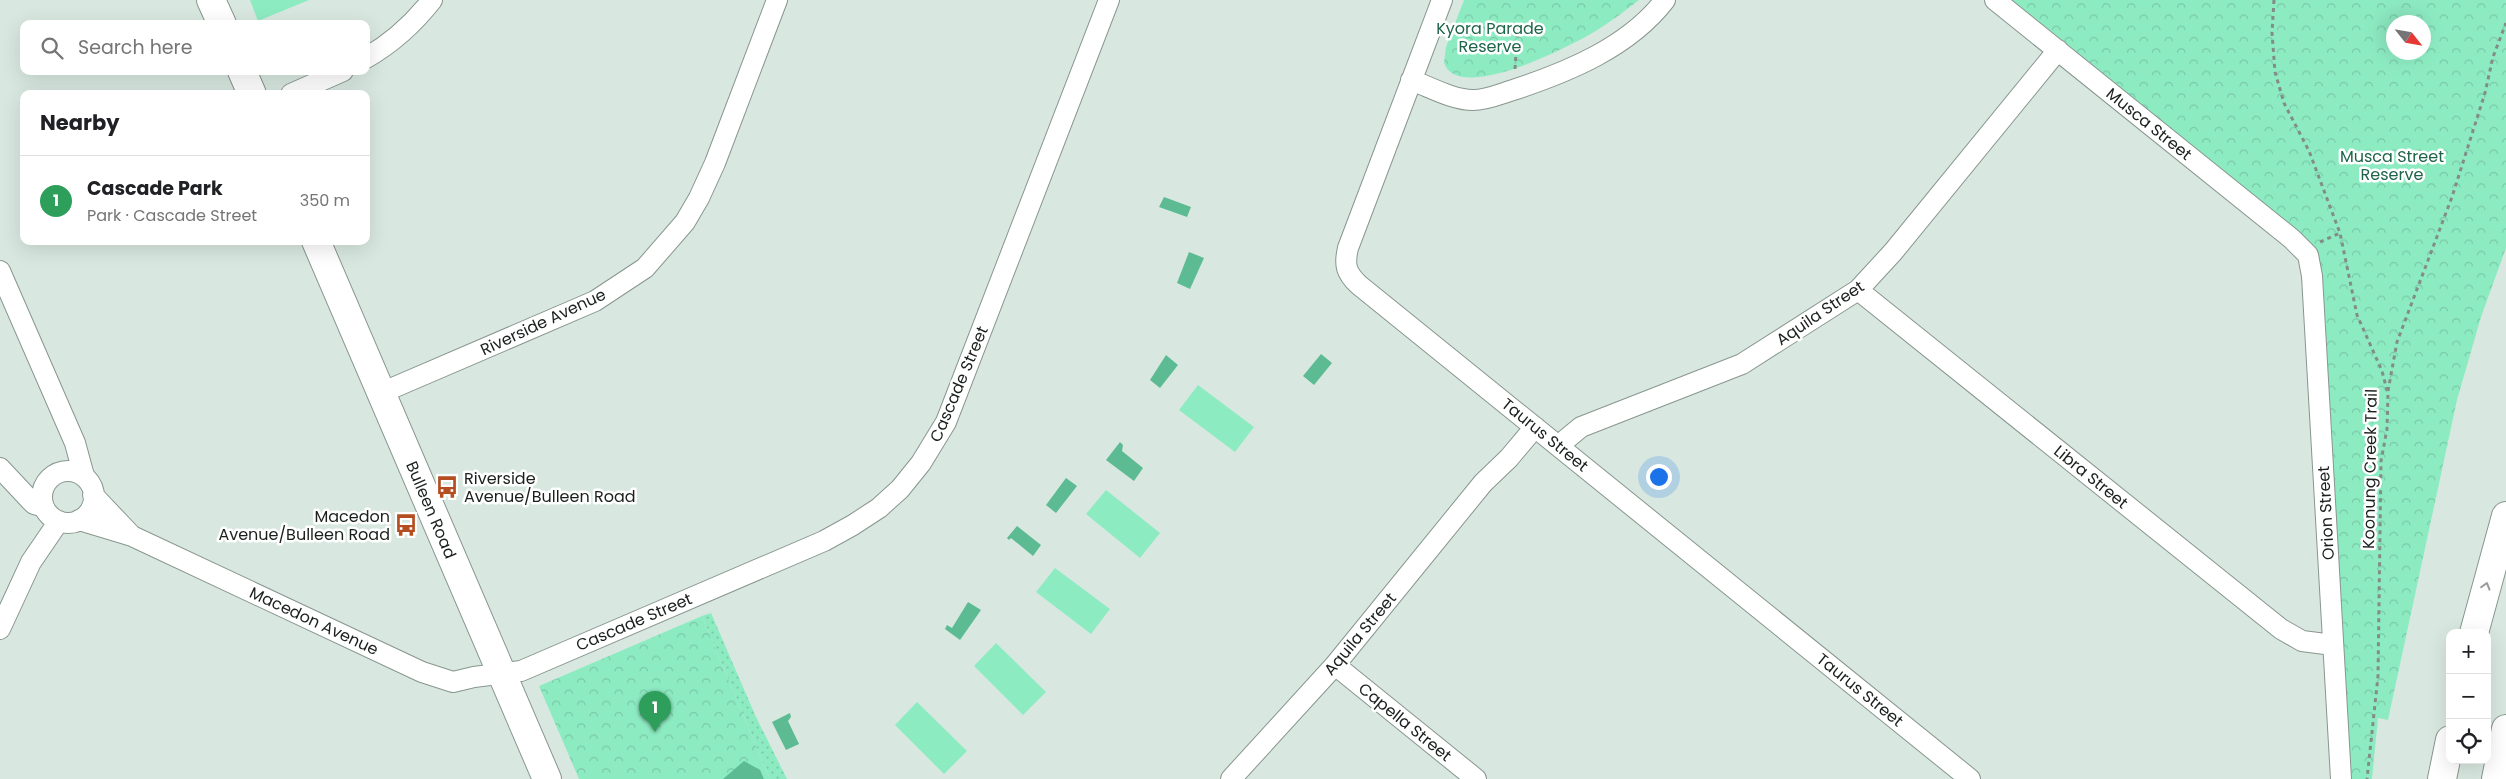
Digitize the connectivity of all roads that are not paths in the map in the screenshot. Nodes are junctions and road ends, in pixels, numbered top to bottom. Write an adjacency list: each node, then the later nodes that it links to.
1 (212, 0): 8 (main road)
2 (432, 0): 10 (street)
3 (776, 0): 20 (street, Riverside Avenue)
4 (1109, 0): 34 (street, Cascade Street)
5 (1442, 0): 13 (street, Taurus Street)
6 (1665, 0): 13 (street)
7 (1995, 0): 9 (street, Musca Street)
8 (220, 20)
9 (2058, 50): 17 (street, Musca Street); 19 (street, Aquila Street)
10 (370, 55)
11 (244, 75): 14 (main road)
12 (334, 75): 15 (street)
13 (1411, 80): 21 (street, Taurus Street)
14 (250, 90)
15 (300, 90)
16 (318, 245): 20 (main road, Bulleen Road)
17 (2303, 248): 32 (street, Orion Street)
18 (0, 271): 24 (street)
19 (1858, 290): 22 (street, Aquila Street); 32 (street, Libra Street)
20 (381, 393): 34 (main road, Bulleen Road)
21 (1530, 423): 22 (street, Taurus Street); 33 (street, Aquila Street)
22 (1558, 446): 40 (street, Taurus Street)
23 (3, 471): 26 (street)
24 (74, 474): 25 (street); 26 (street)
25 (93, 495): 28 (street); 29 (street, Macedon Avenue)
26 (48, 506): 28 (street); 30 (street)
27 (2506, 516): 31 (main road, one-way to 27)
28 (79, 520): 29 (street, Macedon Avenue)
29 (132, 536): 34 (street, Macedon Avenue)
30 (0, 629)
31 (2475, 629)
32 (2333, 645): 41 (street, Orion Street)
33 (1335, 666): 38 (street, Aquila Street); 39 (street, Capella Street)
34 (501, 673): 37 (main road, Bulleen Road)
35 (2506, 729): 43 (main road)
36 (2446, 760): 42 (main road)
37 (547, 779)
38 (1231, 779)
39 (1476, 779)
40 (1970, 779)
41 (2341, 779)
42 (2442, 779)
43 (2496, 779)

